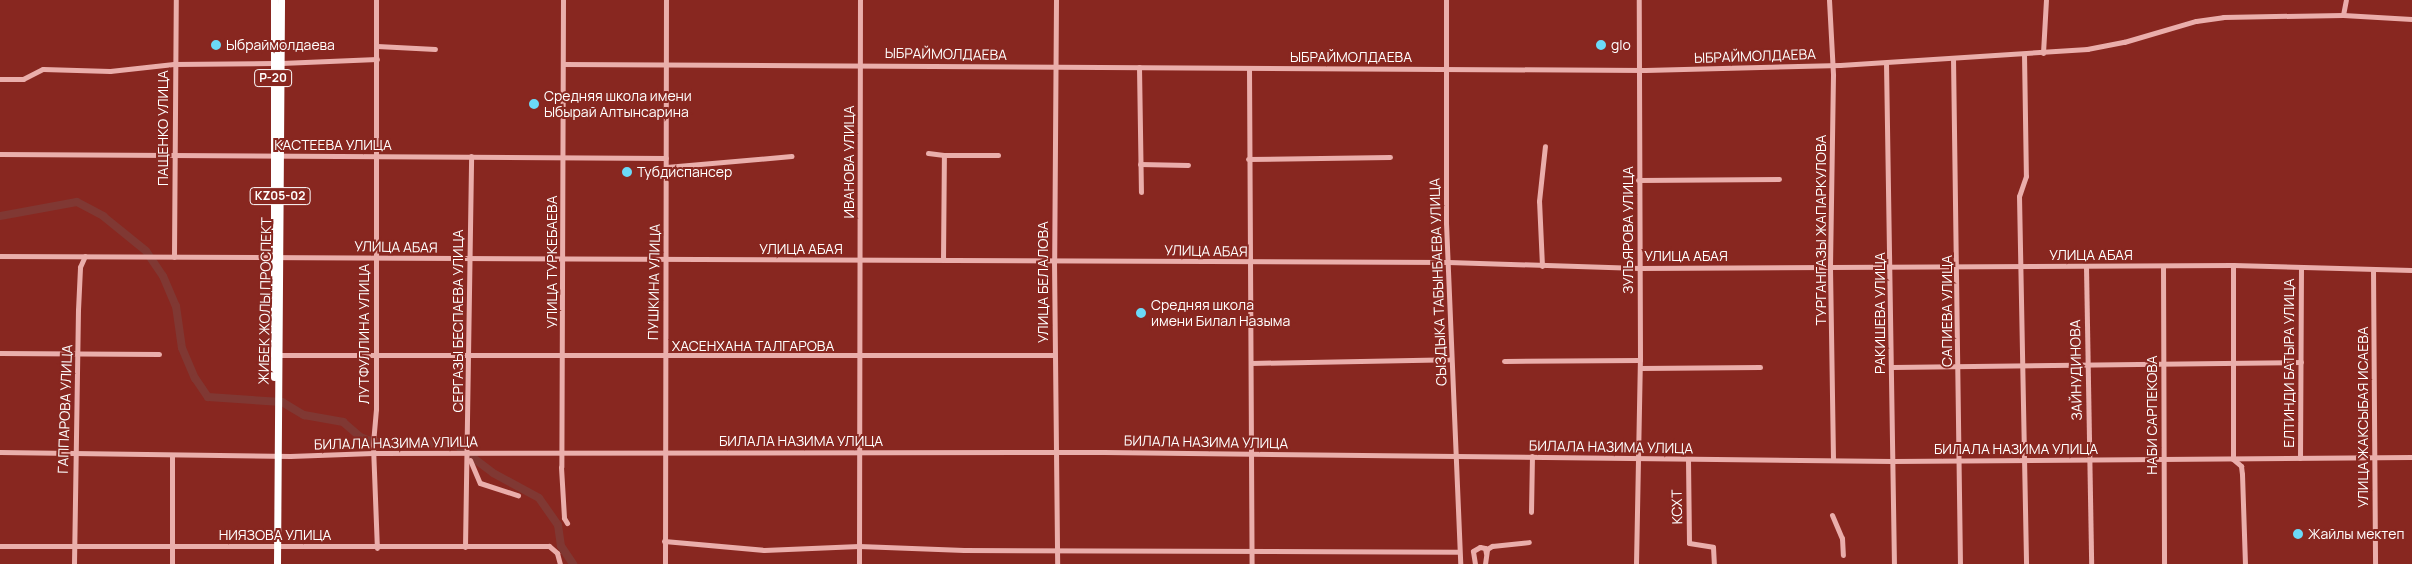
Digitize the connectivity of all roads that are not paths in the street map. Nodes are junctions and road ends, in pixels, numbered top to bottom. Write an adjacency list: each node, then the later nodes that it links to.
1 (176, 0): 25 (street, ПАЩЕНКО УЛИЦА)
2 (274, 0): 23 (highway, ЖИБЕК ЖОЛЫ ПРОСПЕКТ / Р-20)
3 (282, 0): 23 (highway, ЖИБЕК ЖОЛЫ ПРОСПЕКТ)
4 (376, 0): 16 (street, ЛУТФУЛЛИНА УЛИЦА)
5 (563, 0): 26 (street, УЛИЦА ТУРКЕБАЕВА)
6 (666, 0): 22 (street, ПУШКИНА УЛИЦА)
7 (860, 0): 27 (street, ИВАНОВА УЛИЦА)
8 (1056, 0): 29 (street, УЛИЦА БЕЛАЛОВА)
9 (1446, 0): 32 (street, СЫЗДЫКА ТАБЫНБАЕВА УЛИЦА)
10 (1639, 0): 33 (street, ЗУЛЬЯРОВА УЛИЦА)
11 (1829, 0): 28 (street, ТУРГАНГАЗЫ ЖАПАРКУЛОВА)
12 (2046, 0): 18 (street)
13 (2346, 0): 14 (street)
14 (2343, 15): 15 (street, ЫБРАЙМОЛДАЕВА); 18 (street, ЫБРАЙМОЛДАЕВА)
15 (2412, 18)
16 (377, 46): 17 (street); 21 (street, ЛУТФУЛЛИНА УЛИЦА)
17 (435, 49)
18 (2043, 53): 19 (street, ЫБРАЙМОЛДАЕВА)
19 (2024, 54): 20 (street, ЫБРАЙМОЛДАЕВА); 72 (street)
20 (1954, 58): 24 (street, ЫБРАЙМОЛДАЕВА); 71 (street, САПИЕВА УЛИЦА)
21 (377, 59): 23 (street); 44 (street, ЛУТФУЛЛИНА УЛИЦА)
22 (666, 62): 26 (street, ЫБРАЙМОЛДАЕВА); 27 (street, ЫБРАЙМОЛДАЕВА); 47 (street, ПУШКИНА УЛИЦА)
23 (277, 63): 25 (street); 41 (highway, ЖИБЕК ЖОЛЫ ПРОСПЕКТ / Р-20)
24 (1886, 63): 28 (street, ЫБРАЙМОЛДАЕВА); 76 (street, РАКИШЕВА УЛИЦА)
25 (174, 64): 34 (street); 38 (street, ПАЩЕНКО УЛИЦА)
26 (563, 64): 46 (street, УЛИЦА ТУРКЕБАЕВА)
27 (860, 64): 29 (street, ЫБРАЙМОЛДАЕВА); 63 (street, ИВАНОВА УЛИЦА)
28 (1832, 65): 33 (street, ЫБРАЙМОЛДАЕВА); 75 (street, ТУРГАНГАЗЫ ЖАПАРКУЛОВА)
29 (1056, 66): 30 (street, ЫБРАЙМОЛДАЕВА); 65 (street, УЛИЦА БЕЛАЛОВА)
30 (1139, 68): 31 (street, ЫБРАЙМОЛДАЕВА); 49 (street)
31 (1249, 68): 32 (street, ЫБРАЙМОЛДАЕВА); 48 (street)
32 (1447, 68): 33 (street, ЫБРАЙМОЛДАЕВА); 67 (street, СЫЗДЫКА ТАБЫНБАЕВА УЛИЦА)
33 (1640, 69): 52 (street, ЗУЛЬЯРОВА УЛИЦА)
34 (0, 79)
35 (1545, 146): 69 (street)
36 (928, 153): 39 (street)
37 (0, 154): 38 (street, КАСТЕЕВА УЛИЦА)
38 (175, 155): 41 (street, КАСТЕЕВА УЛИЦА); 57 (street, ПАЩЕНКО УЛИЦА)
39 (944, 155): 40 (street); 64 (street)
40 (998, 155)
41 (276, 156): 44 (street, КАСТЕЕВА УЛИЦА); 58 (highway, ЖИБЕК ЖОЛЫ ПРОСПЕКТ / KZ05-02)
42 (471, 156): 44 (street, КАСТЕЕВА УЛИЦА); 46 (street, КАСТЕЕВА УЛИЦА); 60 (street, СЕРГАЗЫ БЕСПАЕВА УЛИЦА)
43 (792, 156): 51 (street)
44 (377, 157): 59 (street, ЛУТФУЛЛИНА УЛИЦА)
45 (1390, 157): 48 (street)
46 (563, 158): 47 (street, КАСТЕЕВА УЛИЦА); 61 (street, УЛИЦА ТУРКЕБАЕВА)
47 (666, 158): 51 (street, ПУШКИНА УЛИЦА)
48 (1248, 160): 66 (street)
49 (1140, 164): 50 (street); 54 (street)
50 (1188, 165)
51 (666, 166): 62 (street, ПУШКИНА УЛИЦА)
52 (1638, 180): 53 (street); 74 (street, ЗУЛЬЯРОВА УЛИЦА)
53 (1779, 180)
54 (1141, 192)
55 (0, 256): 56 (street, УЛИЦА АБАЯ)
56 (85, 256): 57 (street, УЛИЦА АБАЯ); 81 (street, ГАППАРОВА УЛИЦА)
57 (174, 257): 58 (street, УЛИЦА АБАЯ)
58 (276, 257): 59 (street, УЛИЦА АБАЯ); 83 (highway, ЖИБЕК ЖОЛЫ ПРОСПЕКТ / KZ05-02)
59 (375, 258): 60 (street, УЛИЦА АБАЯ); 84 (street, ЛУТФУЛЛИНА УЛИЦА)
60 (468, 259): 61 (street, УЛИЦА АБАЯ); 88 (street, СЕРГАЗЫ БЕСПАЕВА УЛИЦА)
61 (563, 259): 62 (street, УЛИЦА АБАЯ); 85 (street, УЛИЦА ТУРКЕБАЕВА)
62 (665, 259): 63 (street, УЛИЦА АБАЯ); 86 (street, ПУШКИНА УЛИЦА)
63 (859, 260): 64 (street, УЛИЦА АБАЯ); 89 (street, ИВАНОВА УЛИЦА)
64 (942, 260): 65 (street, УЛИЦА АБАЯ)
65 (1054, 260): 66 (street, УЛИЦА АБАЯ); 87 (street, УЛИЦА БЕЛАЛОВА)
66 (1250, 262): 67 (street, УЛИЦА АБАЯ); 94 (street)
67 (1448, 262): 69 (street, УЛИЦА АБАЯ); 90 (street, СЫЗДЫКА ТАБЫНБАЕВА УЛИЦА)
68 (2233, 265): 70 (street, УЛИЦА АБАЯ); 77 (street, УЛИЦА АБАЯ); 95 (street)
69 (1542, 266): 74 (street, УЛИЦА АБАЯ)
70 (2162, 266): 73 (street, УЛИЦА АБАЯ); 97 (street, НАБИ САРПЕКОВА)
71 (1958, 267): 72 (street, УЛИЦА АБАЯ); 76 (street, УЛИЦА АБАЯ); 100 (street, САПИЕВА УЛИЦА)
72 (2023, 267): 73 (street, УЛИЦА АБАЯ); 98 (street)
73 (2086, 267): 96 (street, ЗАЙНУДИНОВА)
74 (1639, 268): 75 (street, УЛИЦА АБАЯ); 91 (street, ЗУЛЬЯРОВА УЛИЦА)
75 (1830, 268): 76 (street, УЛИЦА АБАЯ); 123 (street, ТУРГАНГАЗЫ ЖАПАРКУЛОВА)
76 (1892, 268): 99 (street, РАКИШЕВА УЛИЦА)
77 (2301, 268): 78 (street, УЛИЦА АБАЯ); 93 (street, ЕЛТИНДИ БАТЫРА УЛИЦА)
78 (2373, 269): 79 (street, УЛИЦА АБАЯ); 119 (street, УЛИЦА ЖАКСЫБАЯ ИСАЕВА)
79 (2412, 270)
80 (0, 353): 81 (street)
81 (78, 354): 82 (street); 106 (street, ГАППАРОВА УЛИЦА)
82 (160, 354)
83 (276, 355): 84 (street, ХАСЕНХАНА ТАЛГАРОВА); 114 (highway, ЖИБЕК ЖОЛЫ ПРОСПЕКТ / KZ05-02)
84 (376, 355): 88 (street, ХАСЕНХАНА ТАЛГАРОВА); 107 (street, ЛУТФУЛЛИНА УЛИЦА)
85 (563, 356): 86 (street, ХАСЕНХАНА ТАЛГАРОВА); 88 (street, ХАСЕНХАНА ТАЛГАРОВА); 110 (street, УЛИЦА ТУРКЕБАЕВА)
86 (664, 356): 89 (street, ХАСЕНХАНА ТАЛГАРОВА); 108 (street, ПУШКИНА УЛИЦА)
87 (1054, 356): 89 (street, ХАСЕНХАНА ТАЛГАРОВА); 105 (street, УЛИЦА БЕЛАЛОВА)
88 (470, 357): 112 (street, СЕРГАЗЫ БЕСПАЕВА УЛИЦА)
89 (859, 358): 104 (street, ИВАНОВА УЛИЦА)
90 (1451, 359): 94 (street); 113 (street, СЫЗДЫКА ТАБЫНБАЕВА УЛИЦА)
91 (1640, 360): 92 (street); 102 (street, ЗУЛЬЯРОВА УЛИЦА)
92 (1504, 361)
93 (2301, 362): 95 (street); 118 (street, ЕЛТИНДИ БАТЫРА УЛИЦА)
94 (1251, 363): 111 (street)
95 (2232, 363): 97 (street); 121 (street)
96 (2088, 364): 97 (street); 98 (street); 125 (street, ЗАЙНУДИНОВА)
97 (2163, 364): 117 (street, НАБИ САРПЕКОВА)
98 (2023, 365): 100 (street); 127 (street)
99 (1892, 366): 100 (street); 126 (street, РАКИШЕВА УЛИЦА)
100 (1958, 366): 124 (street, САПИЕВА УЛИЦА)
101 (1760, 367): 102 (street)
102 (1640, 368): 120 (street, ЗУЛЬЯРОВА УЛИЦА)
103 (0, 452): 106 (street, БИЛАЛА НАЗИМА УЛИЦА)
104 (859, 452): 105 (street, БИЛАЛА НАЗИМА УЛИЦА); 108 (street, БИЛАЛА НАЗИМА УЛИЦА); 138 (street, ИВАНОВА УЛИЦА)
105 (1056, 452): 111 (street, БИЛАЛА НАЗИМА УЛИЦА); 141 (street, УЛИЦА БЕЛАЛОВА)
106 (75, 453): 109 (street, БИЛАЛА НАЗИМА УЛИЦА); 134 (street, ГАППАРОВА УЛИЦА)
107 (373, 453): 112 (street, БИЛАЛА НАЗИМА УЛИЦА); 114 (street, БИЛАЛА НАЗИМА УЛИЦА); 140 (street, ЛУТФУЛЛИНА УЛИЦА)
108 (665, 453): 110 (street, БИЛАЛА НАЗИМА УЛИЦА); 132 (street, ПУШКИНА УЛИЦА)
109 (172, 454): 114 (street, БИЛАЛА НАЗИМА УЛИЦА); 136 (street)
110 (562, 454): 112 (street, БИЛАЛА НАЗИМА УЛИЦА); 131 (street, УЛИЦА ТУРКЕБАЕВА)
111 (1251, 454): 113 (street, БИЛАЛА НАЗИМА УЛИЦА); 142 (street)
112 (469, 455): 128 (street); 139 (street, СЕРГАЗЫ БЕСПАЕВА УЛИЦА)
113 (1456, 455): 115 (street, БИЛАЛА НАЗИМА УЛИЦА); 143 (street, СЫЗДЫКА ТАБЫНБАЕВА УЛИЦА)
114 (277, 456): 137 (highway, ЖИБЕК ЖОЛЫ ПРОСПЕКТ / KZ05-02)
115 (1532, 456): 120 (street, БИЛАЛА НАЗИМА УЛИЦА); 129 (street)
116 (2412, 457): 119 (street, БИЛАЛА НАЗИМА УЛИЦА)
117 (2163, 458): 121 (street, БИЛАЛА НАЗИМА УЛИЦА); 125 (street, БИЛАЛА НАЗИМА УЛИЦА); 163 (street, НАБИ САРПЕКОВА)
118 (2300, 458): 119 (street, БИЛАЛА НАЗИМА УЛИЦА); 121 (street, БИЛАЛА НАЗИМА УЛИЦА)
119 (2374, 458): 165 (street, УЛИЦА ЖАКСЫБАЯ ИСАЕВА)
120 (1639, 459): 122 (street, БИЛАЛА НАЗИМА УЛИЦА); 157 (street)
121 (2233, 459): 164 (street)
122 (1688, 460): 123 (street, БИЛАЛА НАЗИМА УЛИЦА); 158 (street, КСХТ)
123 (1833, 460): 126 (street, БИЛАЛА НАЗИМА УЛИЦА)
124 (1958, 460): 126 (street, БИЛАЛА НАЗИМА УЛИЦА); 127 (street, БИЛАЛА НАЗИМА УЛИЦА); 160 (street, САПИЕВА УЛИЦА)
125 (2088, 460): 127 (street, БИЛАЛА НАЗИМА УЛИЦА); 162 (street, ЗАЙНУДИНОВА)
126 (1892, 461): 159 (street, РАКИШЕВА УЛИЦА)
127 (2025, 461): 161 (street)
128 (518, 495)
129 (1531, 512)
130 (1832, 515): 145 (street)
131 (567, 523)
132 (664, 541): 138 (street); 150 (street, ПУШКИНА УЛИЦА)
133 (1529, 542): 144 (street)
134 (74, 545): 135 (street, НИЯЗОВА УЛИЦА); 136 (street, НИЯЗОВА УЛИЦА); 146 (street, ГАППАРОВА УЛИЦА)
135 (0, 546)
136 (171, 546): 137 (street, НИЯЗОВА УЛИЦА); 147 (street)
137 (277, 546): 140 (street, НИЯЗОВА УЛИЦА); 148 (highway, ЖИБЕК ЖОЛЫ ПРОСПЕКТ / KZ05-02)
138 (859, 546): 141 (street); 151 (street, ИВАНОВА УЛИЦА)
139 (465, 547): 140 (street, НИЯЗОВА УЛИЦА); 149 (street, НИЯЗОВА УЛИЦА)
140 (377, 548)
141 (1057, 548): 142 (street); 152 (street, УЛИЦА БЕЛАЛОВА)
142 (1252, 550): 143 (street); 153 (street)
143 (1459, 552): 154 (street, СЫЗДЫКА ТАБЫНБАЕВА УЛИЦА)
144 (1486, 554): 155 (street); 156 (street)
145 (1843, 555)
146 (74, 564)
147 (172, 564)
148 (276, 564)
149 (560, 564)
150 (665, 564)
151 (859, 564)
152 (1057, 564)
153 (1252, 564)
154 (1460, 564)
155 (1475, 564)
156 (1485, 564)
157 (1636, 564)
158 (1714, 564)
159 (1894, 564)
160 (1960, 564)
161 (2026, 564)
162 (2092, 564)
163 (2164, 564)
164 (2245, 564)
165 (2375, 564)

